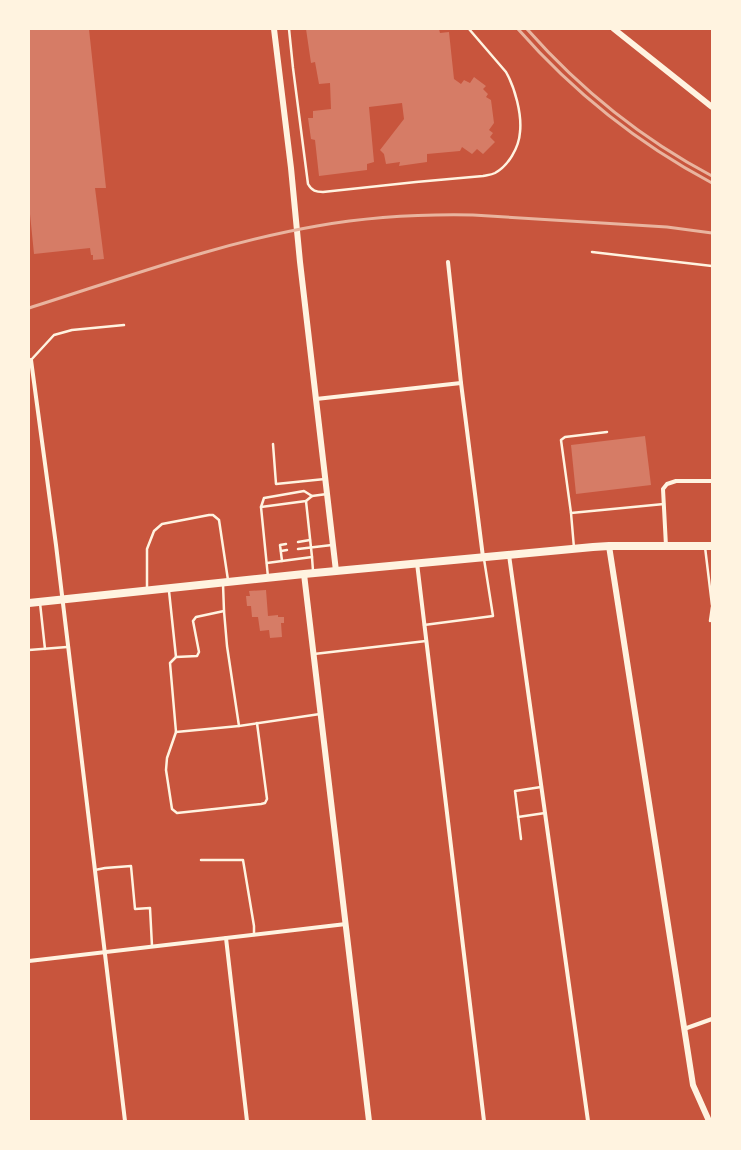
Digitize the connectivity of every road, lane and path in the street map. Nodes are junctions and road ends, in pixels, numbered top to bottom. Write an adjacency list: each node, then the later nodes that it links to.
1 (274, 29): 12 (street)
2 (289, 29): 3 (lane)
3 (469, 29)
4 (614, 29): 5 (street)
5 (712, 107)
6 (592, 252): 8 (lane)
7 (448, 262): 11 (street)
8 (712, 266)
9 (124, 325): 10 (lane)
10 (31, 360): 48 (street)
11 (461, 383): 12 (street); 37 (street)
12 (316, 399): 15 (street)
13 (608, 432): 22 (lane)
14 (273, 444): 15 (lane)
15 (325, 479): 17 (street)
16 (712, 481): 20 (street)
17 (327, 494): 18 (lane); 26 (street)
18 (312, 496): 19 (lane); 21 (lane)
19 (306, 501): 21 (lane); 23 (lane)
20 (664, 504): 22 (lane); 28 (street)
21 (262, 507): 39 (lane)
22 (571, 513): 32 (lane)
23 (310, 540): 24 (lane); 30 (lane)
24 (298, 542)
25 (286, 544): 34 (lane)
26 (333, 545): 30 (lane); 41 (street)
27 (610, 546): 28 (main road); 32 (main road); 78 (street)
28 (666, 546): 29 (main road)
29 (708, 546): 51 (lane)
30 (311, 548): 31 (lane); 36 (lane)
31 (298, 549)
32 (574, 549): 35 (main road)
33 (287, 550): 34 (lane)
34 (280, 551): 38 (lane)
35 (508, 555): 37 (main road); 65 (street)
36 (312, 557): 38 (lane); 42 (lane)
37 (483, 557): 40 (main road); 54 (lane)
38 (282, 561): 39 (lane)
39 (267, 562): 44 (lane)
40 (417, 563): 41 (main road); 54 (street)
41 (336, 571): 42 (main road)
42 (314, 573): 43 (main road)
43 (304, 574): 44 (main road); 59 (street)
44 (268, 578): 45 (main road)
45 (226, 582): 46 (main road); 47 (lane); 52 (lane)
46 (169, 588): 47 (main road); 60 (lane)
47 (147, 590): 48 (main road)
48 (62, 600): 49 (main road); 56 (street)
49 (40, 602): 50 (main road); 57 (lane)
50 (29, 603)
51 (712, 606): 53 (lane)
52 (224, 612): 60 (lane); 63 (lane)
53 (710, 621)
54 (424, 625): 55 (street)
55 (427, 641): 59 (lane); 82 (street)
56 (68, 646): 57 (lane); 70 (street)
57 (45, 648): 58 (lane)
58 (29, 650)
59 (313, 654): 61 (street)
60 (176, 657): 64 (lane)
61 (320, 714): 62 (lane); 71 (street)
62 (258, 723): 63 (lane); 64 (lane)
63 (239, 726): 64 (lane)
64 (176, 732)
65 (541, 786): 66 (street); 67 (lane)
66 (545, 813): 67 (lane); 83 (street)
67 (518, 817): 68 (lane)
68 (521, 839)
69 (202, 860): 72 (lane)
70 (94, 870): 74 (lane); 75 (street)
71 (346, 924): 72 (street); 81 (street)
72 (254, 935): 73 (street)
73 (226, 938): 74 (street); 80 (street)
74 (152, 946): 75 (street)
75 (104, 952): 76 (street); 79 (street)
76 (29, 961)
77 (712, 1019): 78 (street)
78 (683, 1030): 84 (street)
79 (125, 1121)
80 (247, 1121)
81 (369, 1121)
82 (484, 1121)
83 (588, 1121)
84 (709, 1121)

